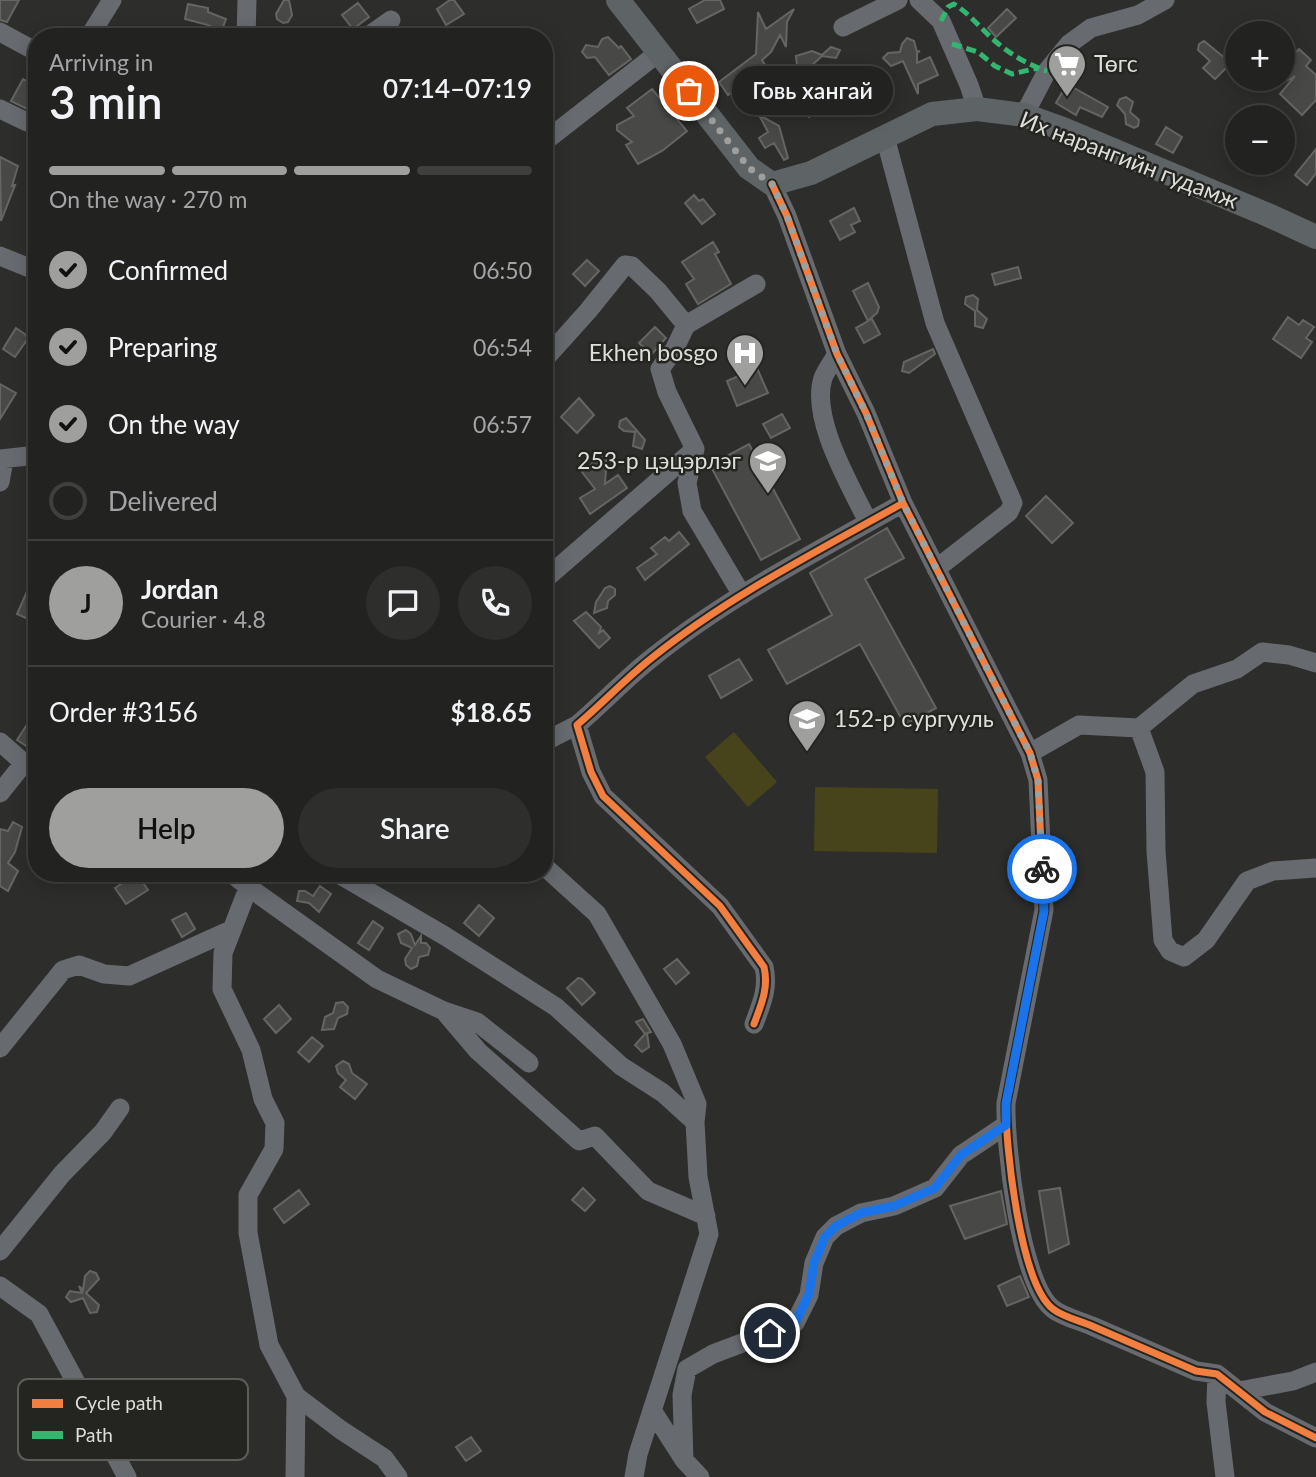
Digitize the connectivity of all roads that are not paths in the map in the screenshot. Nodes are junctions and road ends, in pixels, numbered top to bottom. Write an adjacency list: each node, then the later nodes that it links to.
1 (112, 0): 9 (street)
2 (247, 0): 10 (street)
3 (618, 0): 14 (main road)
4 (898, 0): 8 (street)
5 (919, 0): 16 (street)
6 (1165, 0): 17 (street)
7 (391, 20): 11 (street)
8 (843, 27)
9 (95, 28)
10 (246, 28)
11 (380, 28)
12 (0, 32): 13 (street)
13 (28, 47)
14 (658, 53): 19 (street); 21 (main road)
15 (0, 109): 18 (street)
16 (977, 109): 17 (main road, Их нарангийн гудамж); 20 (main road, Их нарангийн гудамж)
17 (1024, 115): 22 (main road, Их нарангийн гудамж)
18 (28, 122)
19 (553, 135)
20 (885, 137): 21 (main road, Их нарангийн гудамж); 35 (street)
21 (772, 184): 28 (street)
22 (1316, 237)
23 (0, 256): 24 (street)
24 (28, 267)
25 (756, 284): 26 (street)
26 (686, 325): 27 (street); 29 (street)
27 (553, 350)
28 (837, 354): 33 (street); 34 (street)
29 (695, 449): 36 (street); 37 (street)
30 (28, 456): 31 (street)
31 (2, 459): 32 (street)
32 (0, 482)
33 (903, 503): 34 (street); 35 (street)
34 (868, 522): 37 (street)
35 (936, 569): 43 (street)
36 (553, 572)
37 (742, 595): 39 (street)
38 (1316, 663): 40 (street)
39 (577, 725): 41 (street); 54 (street)
40 (1139, 728): 43 (street); 47 (street)
41 (553, 738)
42 (0, 743): 44 (street)
43 (1030, 753): 59 (street)
44 (28, 764)
45 (28, 767): 46 (street)
46 (0, 793)
47 (1316, 868)
48 (553, 874): 58 (street)
49 (242, 882): 51 (street)
50 (352, 882): 58 (street)
51 (247, 886): 52 (street); 53 (street)
52 (231, 930): 55 (street); 67 (street)
53 (444, 1011): 56 (street); 60 (street)
54 (754, 1024)
55 (0, 1048)
56 (529, 1063)
57 (120, 1108): 61 (street)
58 (695, 1122): 60 (street)
59 (1006, 1125): 64 (street); 71 (street)
60 (706, 1216): 68 (street)
61 (0, 1251)
62 (0, 1286): 65 (street)
63 (1316, 1371): 66 (street)
64 (1217, 1374): 66 (street); 77 (street)
65 (74, 1379)
66 (1239, 1391): 69 (street)
67 (296, 1396): 72 (street); 74 (street)
68 (652, 1410): 71 (street); 75 (street)
69 (1316, 1437)
70 (118, 1460): 73 (street)
71 (684, 1460): 76 (street)
72 (400, 1476)
73 (127, 1477)
74 (295, 1477)
75 (634, 1477)
76 (700, 1477)
77 (1225, 1477)

